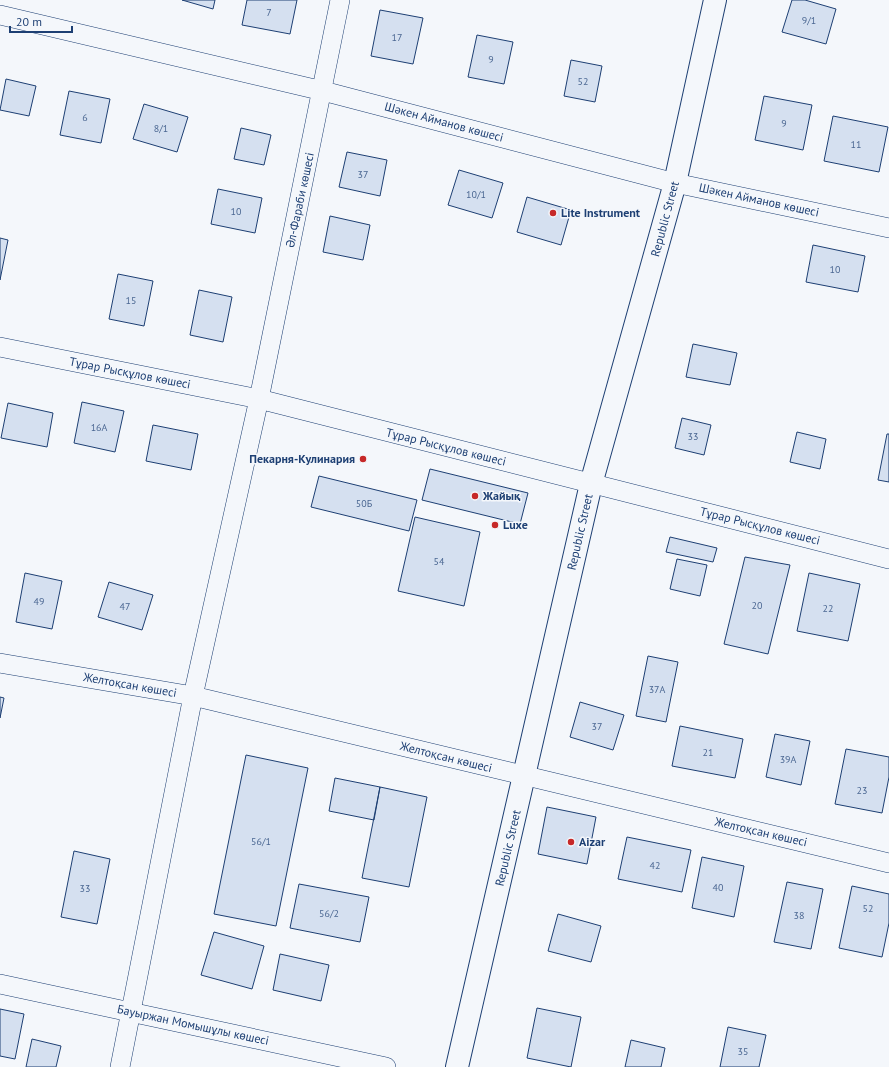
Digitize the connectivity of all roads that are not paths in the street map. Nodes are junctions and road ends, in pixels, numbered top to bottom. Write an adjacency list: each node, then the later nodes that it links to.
1 (340, 0): 4 (street, Әл-Фараби көшесі)
2 (715, 0): 5 (street, Republic Street)
3 (0, 15): 4 (street, Шәкен Айманов көшесі)
4 (323, 90): 5 (street, Шәкен Айманов көшесі); 8 (street, Әл-Фараби көшесі)
5 (676, 183): 6 (street, Шәкен Айманов көшесі); 9 (street, Republic Street)
6 (889, 228)
7 (0, 347): 8 (street, Тұрар Рысқұлов көшесі)
8 (259, 399): 9 (street, Тұрар Рысқұлов көшесі); 12 (street, Әл-Фараби көшесі)
9 (591, 484): 10 (street, Тұрар Рысқұлов көшесі); 13 (street, Republic Street)
10 (889, 559)
11 (0, 662): 12 (street, Желтоқсан көшесі)
12 (193, 696): 13 (street, Желтоқсан көшесі); 16 (street, Әл-Фараби көшесі)
13 (524, 776): 14 (street, Желтоқсан көшесі); 19 (street, Republic Street)
14 (889, 863)
15 (0, 984): 16 (street, Бауыржан Момышұлы көшесі)
16 (131, 1012): 17 (street, Әл-Фараби көшесі); 18 (street, Бауыржан Момышұлы көшесі)
17 (120, 1067)
18 (386, 1067)
19 (457, 1067)

